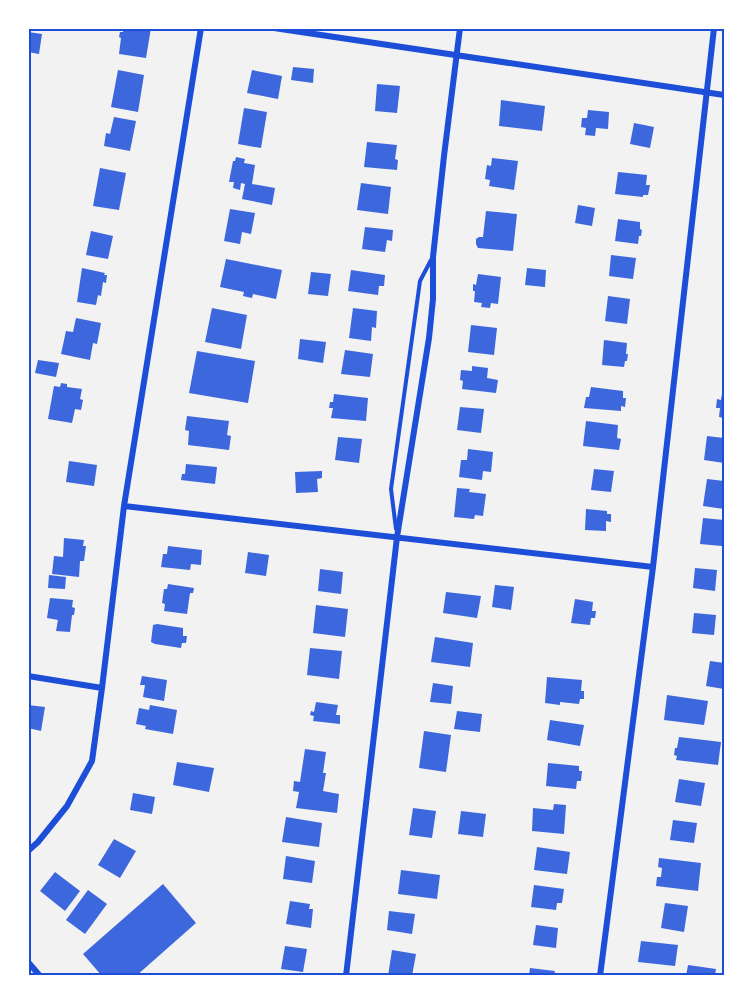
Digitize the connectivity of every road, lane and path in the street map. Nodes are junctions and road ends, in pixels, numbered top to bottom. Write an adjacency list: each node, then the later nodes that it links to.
1 (201, 28): 9 (street)
2 (274, 28): 5 (street)
3 (460, 28): 5 (street)
4 (714, 28): 6 (street)
5 (457, 57): 6 (street); 8 (street)
6 (707, 92): 7 (street); 11 (street)
7 (724, 95)
8 (433, 257): 10 (street); 10 (lane)
9 (124, 506): 10 (street); 13 (street)
10 (397, 537): 11 (street); 17 (street)
11 (652, 567): 18 (street)
12 (28, 676): 13 (street)
13 (102, 688): 14 (street)
14 (28, 851)
15 (28, 962): 16 (street)
16 (40, 975)
17 (346, 975)
18 (600, 975)

